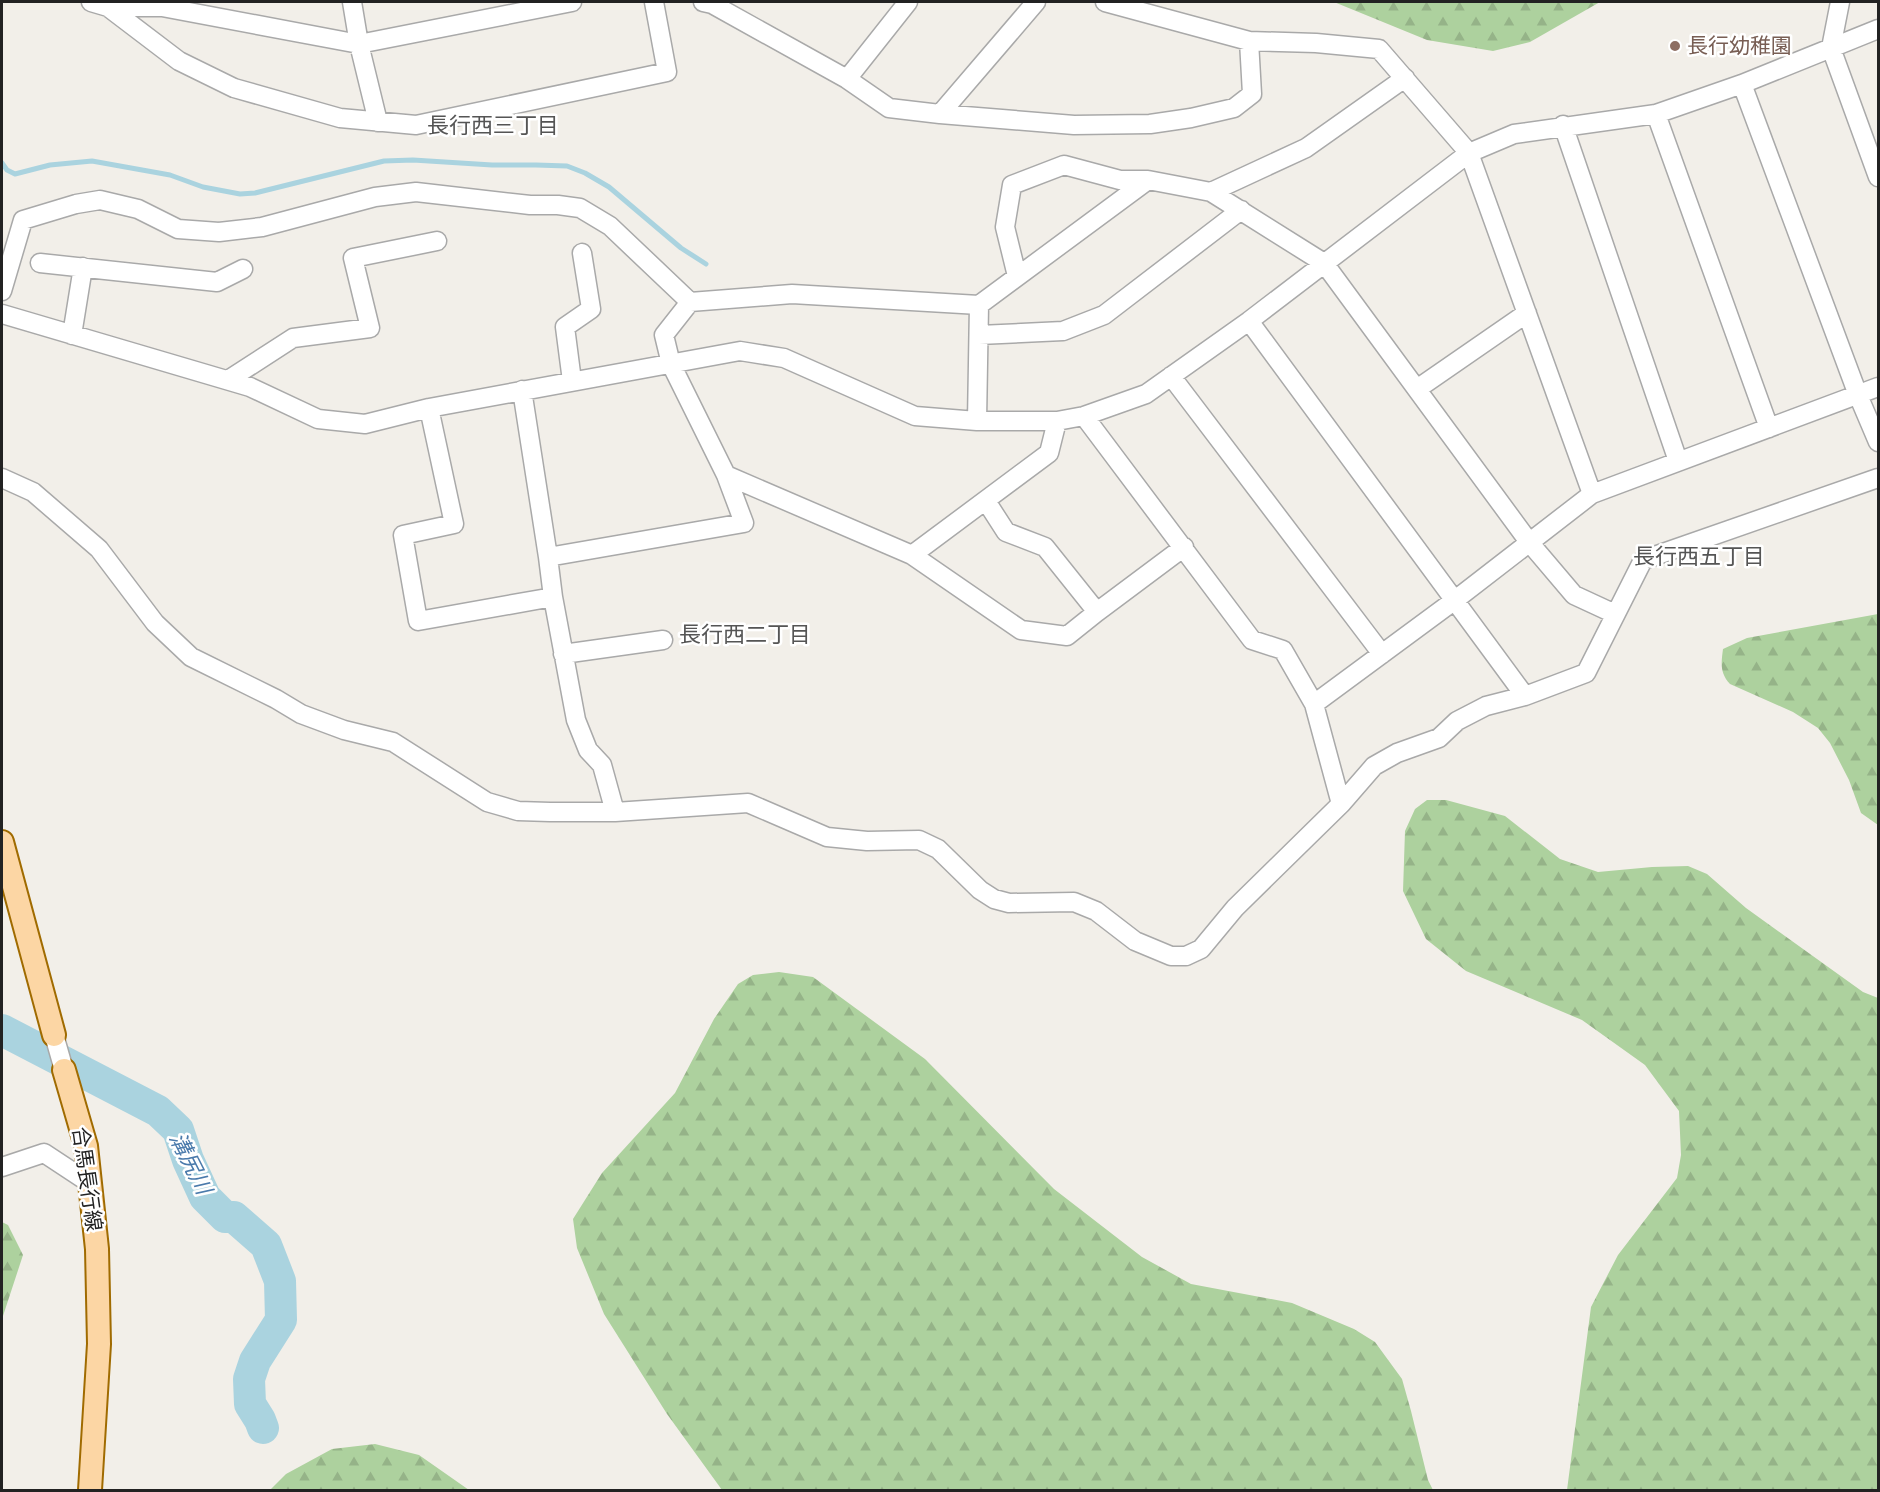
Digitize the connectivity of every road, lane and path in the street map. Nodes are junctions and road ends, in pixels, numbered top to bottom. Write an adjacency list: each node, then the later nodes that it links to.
1 (352, 2): 12 (street)
2 (572, 2): 12 (street)
3 (654, 2): 19 (street)
4 (703, 2): 15 (street)
5 (1036, 2): 17 (street)
6 (1105, 2): 11 (street)
7 (1840, 2): 13 (street)
8 (100, 4): 12 (street); 19 (street)
9 (902, 4): 15 (street)
10 (1878, 29): 13 (street)
11 (1249, 41): 14 (street); 17 (street)
12 (359, 44): 19 (street)
13 (1831, 48): 16 (street); 22 (street)
14 (1405, 78): 21 (street); 24 (street)
15 (847, 79): 17 (street)
16 (1742, 84): 18 (street); 48 (street)
17 (940, 114)
18 (1656, 114): 20 (street); 53 (street)
19 (378, 122)
20 (1563, 125): 21 (street); 55 (street)
21 (1469, 153): 29 (street); 36 (street)
22 (1878, 177)
23 (1148, 180): 24 (street); 32 (street); 32 (street)
24 (1211, 192): 25 (street)
25 (1241, 210): 29 (street); 40 (street)
26 (437, 241): 43 (street)
27 (582, 253): 44 (street)
28 (40, 262): 30 (street)
29 (1324, 263): 38 (street); 46 (street)
30 (83, 267): 31 (street); 39 (street)
31 (243, 269)
32 (1017, 276): 35 (street)
33 (2, 291): 34 (street)
34 (690, 302): 35 (street); 41 (street)
35 (979, 305): 40 (street)
36 (1527, 313): 46 (street); 59 (street)
37 (2, 314): 39 (street)
38 (1249, 321): 42 (street); 66 (street)
39 (72, 335): 43 (street)
40 (979, 335): 51 (street)
41 (671, 364): 44 (street); 51 (street); 56 (street)
42 (1171, 376): 50 (street); 71 (street)
43 (228, 380): 49 (street)
44 (572, 381): 47 (street)
45 (1878, 387): 48 (street)
46 (1417, 389): 61 (street)
47 (522, 390): 49 (street); 64 (street)
48 (1858, 394): 53 (street); 54 (street)
49 (429, 408): 65 (street)
50 (1084, 416): 52 (street); 62 (street)
51 (978, 421): 52 (street)
52 (1057, 421): 60 (street)
53 (1769, 428): 55 (street)
54 (1878, 442)
55 (1678, 461): 59 (street)
56 (726, 475): 63 (street); 64 (street)
57 (2, 478): 75 (street)
58 (1878, 478): 68 (street)
59 (1592, 494): 61 (street)
60 (986, 501): 63 (street); 67 (street)
61 (1529, 542): 66 (street); 68 (street)
62 (1184, 547): 67 (street); 73 (street)
63 (912, 555): 67 (street)
64 (548, 557): 65 (street)
65 (553, 597): 70 (street)
66 (1455, 600): 71 (street); 72 (street)
67 (1097, 612)
68 (1615, 614): 72 (street)
69 (663, 640): 70 (street)
70 (563, 654): 75 (street)
71 (1382, 654): 73 (street)
72 (1525, 696): 74 (street)
73 (1314, 705): 74 (street)
74 (1341, 804): 75 (street)
75 (615, 812)
76 (2, 842): 77 (main road, 合馬長行線)
77 (54, 1035): 78 (street, 合馬長行線)
78 (64, 1070): 80 (main road, 合馬長行線)
79 (2, 1167): 80 (street)
80 (91, 1184): 81 (main road, 合馬長行線)
81 (90, 1491)

